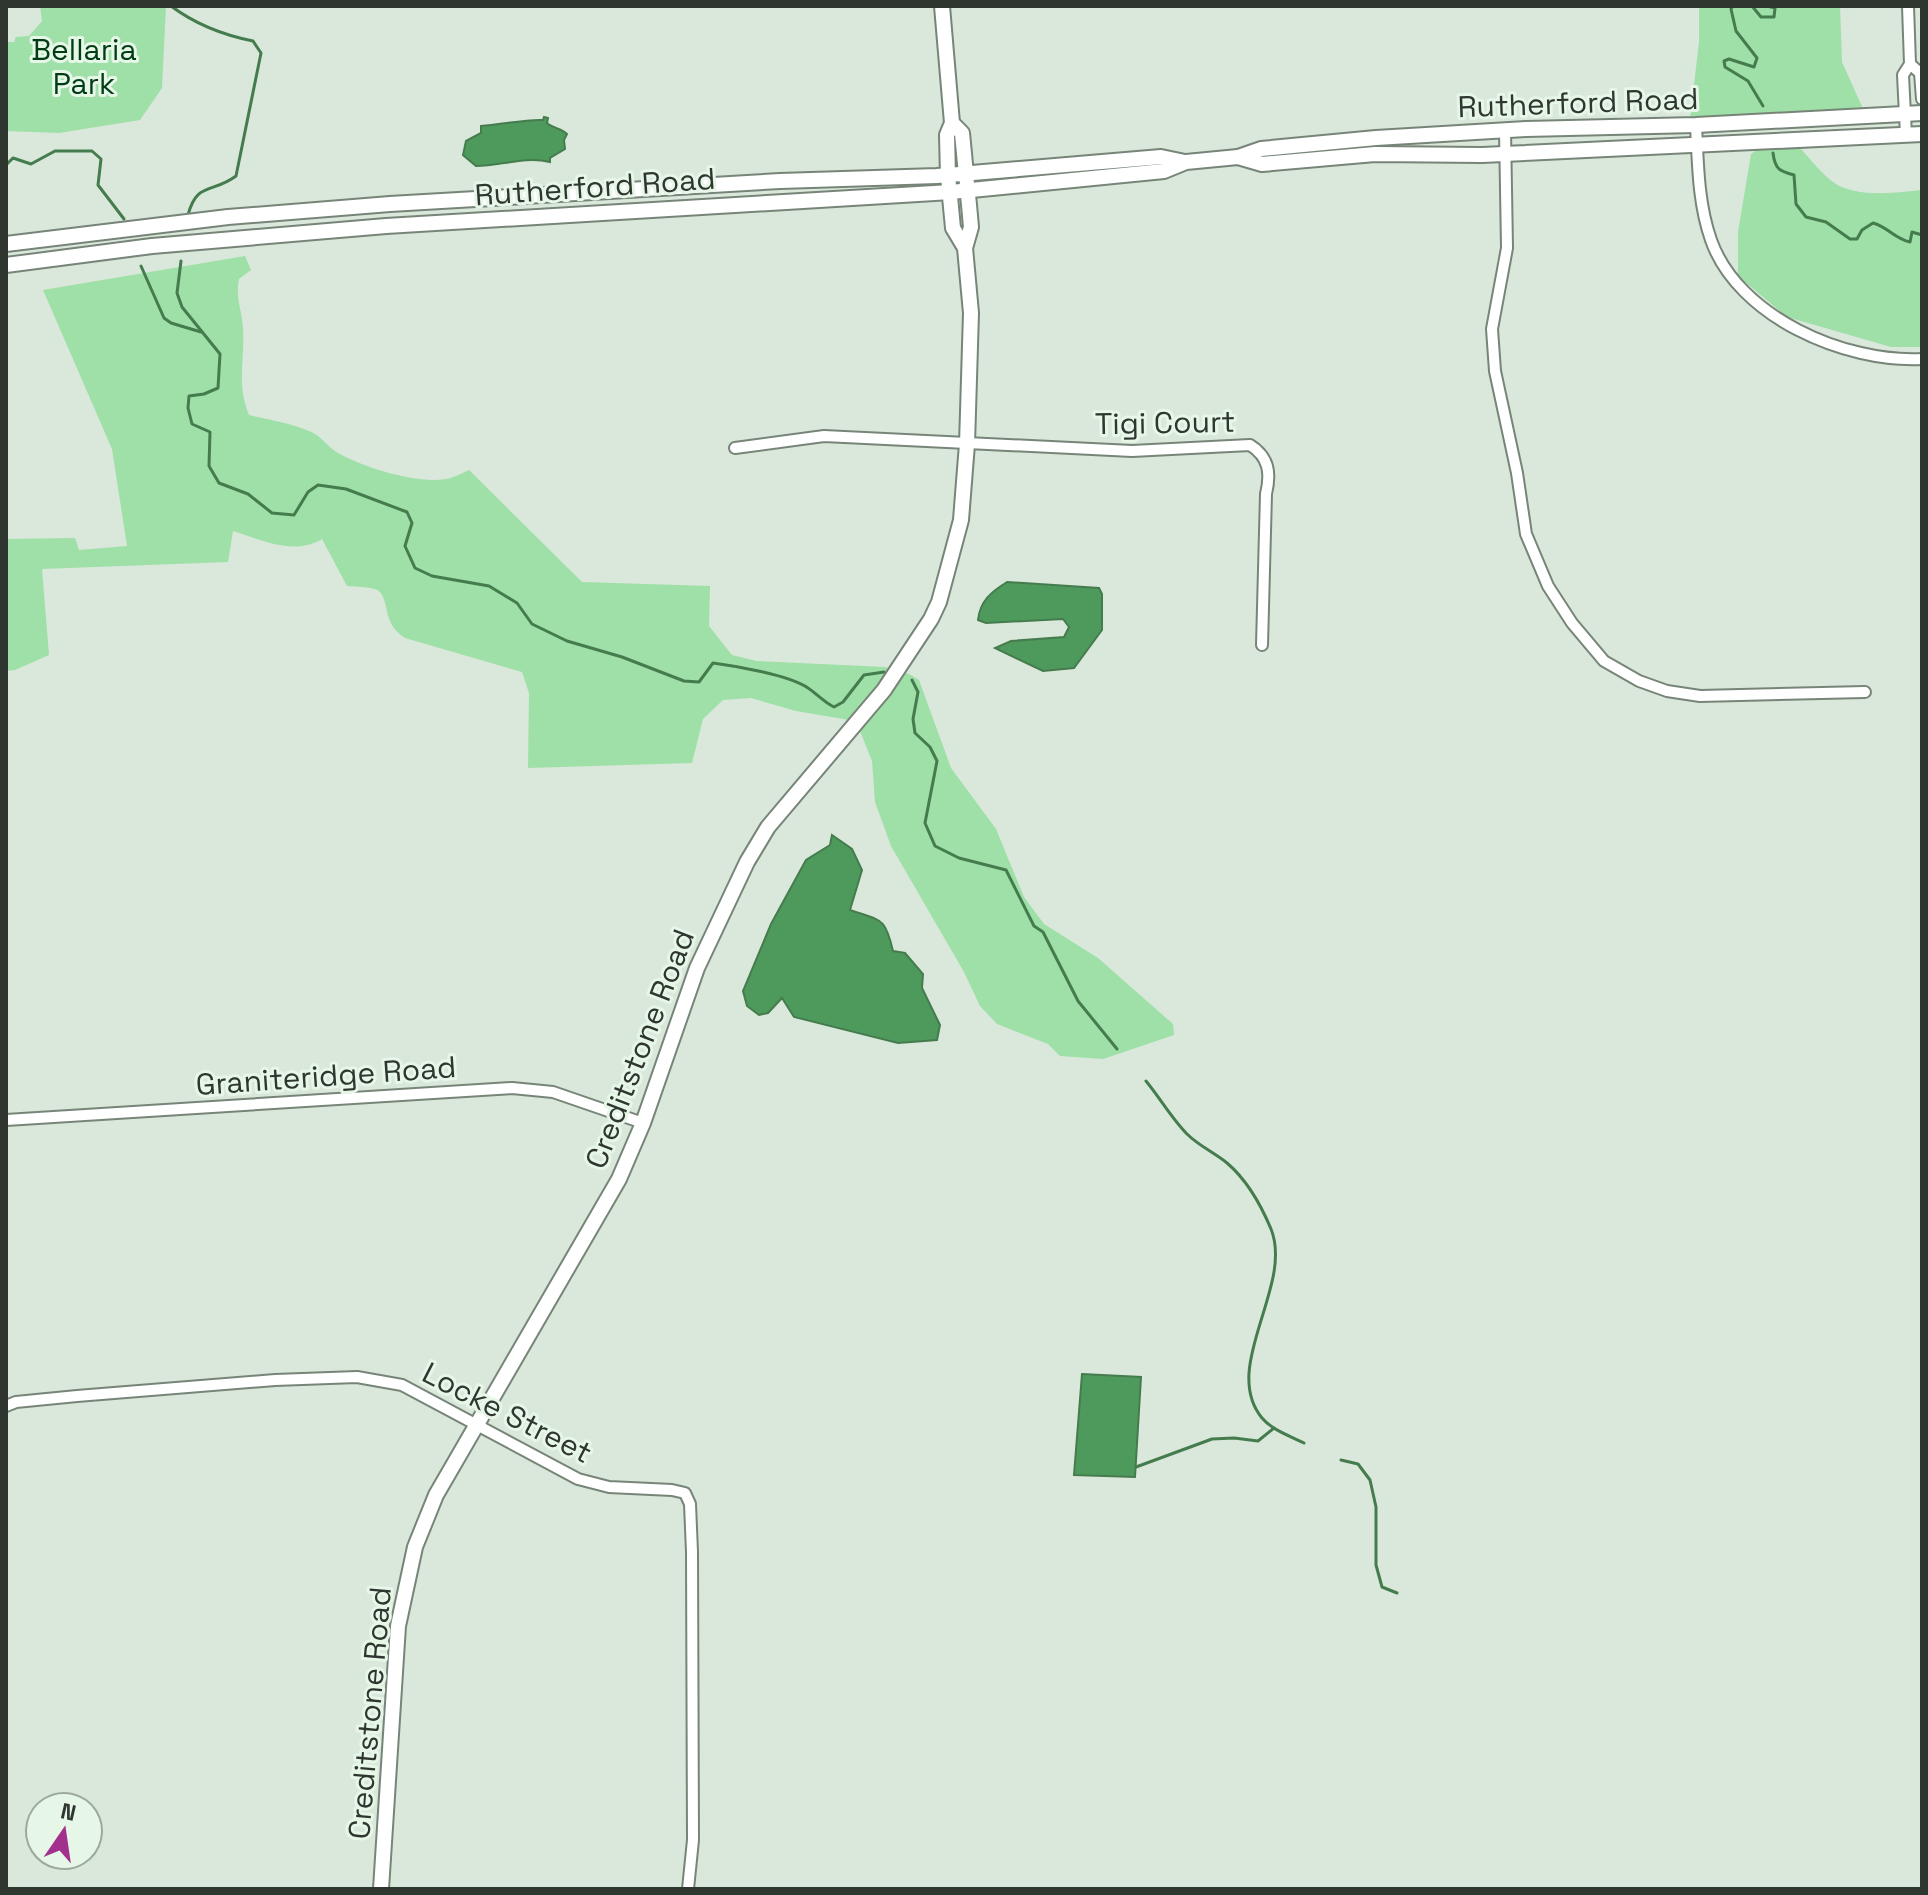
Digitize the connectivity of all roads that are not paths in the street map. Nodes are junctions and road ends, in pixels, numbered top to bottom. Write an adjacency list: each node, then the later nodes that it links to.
1 (942, 6): 7 (main road)
2 (1908, 6): 3 (street)
3 (1910, 64): 4 (street); 6 (street)
4 (1922, 99)
5 (1922, 113): 6 (main road, Rutherford Road)
6 (1905, 114): 8 (main road, Rutherford Road); 11 (street)
7 (952, 123): 16 (main road, Creditstone Road); 17 (main road, Creditstone Road)
8 (1696, 125): 9 (main road, Rutherford Road); 12 (street)
9 (1505, 130): 13 (main road, Rutherford Road); 14 (street)
10 (1922, 134): 11 (main road, Rutherford Road)
11 (1906, 135): 12 (main road, Rutherford Road)
12 (1697, 144): 14 (main road, Rutherford Road); 23 (street)
13 (1300, 152): 14 (main road, Rutherford Road); 15 (main road, Rutherford Road)
14 (1505, 153): 27 (street)
15 (1186, 162): 16 (main road, Rutherford Road); 18 (main road, Rutherford Road)
16 (966, 174): 17 (main road, Rutherford Road); 18 (main road, Creditstone Road)
17 (948, 176): 19 (main road, Creditstone Road); 20 (main road, Rutherford Road)
18 (968, 190): 19 (main road, Rutherford Road); 21 (main road, Creditstone Road)
19 (951, 192): 21 (main road, Creditstone Road); 22 (main road, Rutherford Road)
20 (6, 244)
21 (965, 248): 24 (main road, Creditstone Road)
22 (6, 265)
23 (1922, 359)
24 (967, 444): 25 (street, Tigi Court); 26 (street, Tigi Court); 29 (main road, Creditstone Road)
25 (735, 448)
26 (1262, 645)
27 (1865, 692)
28 (6, 1120): 29 (street, Graniteridge Road)
29 (643, 1123): 31 (main road, Creditstone Road)
30 (6, 1406): 31 (street, Locke Street)
31 (477, 1423): 32 (main road, Creditstone Road); 33 (street, Locke Street)
32 (381, 1889)
33 (688, 1889)

